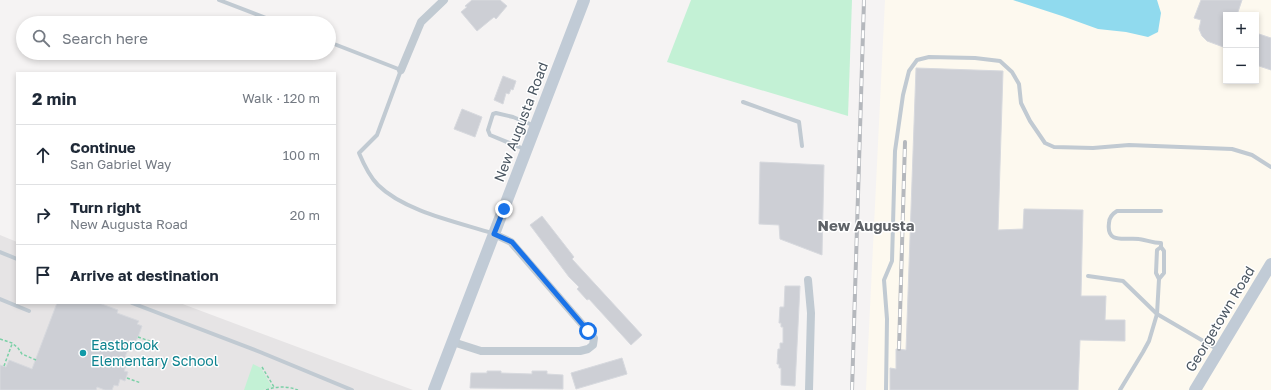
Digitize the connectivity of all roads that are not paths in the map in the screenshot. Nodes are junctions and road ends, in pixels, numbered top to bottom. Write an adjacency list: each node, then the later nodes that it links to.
1 (219, 0): 4 (lane)
2 (444, 0): 6 (street)
3 (584, 0): 8 (street, New Augusta Road)
4 (261, 16)
5 (336, 45): 6 (lane)
6 (402, 70): 13 (lane)
7 (743, 102): 9 (lane)
8 (536, 126): 10 (street, New Augusta Road); 10 (lane)
9 (802, 146)
10 (526, 150): 13 (street, New Augusta Road)
11 (1271, 167): 30 (lane)
12 (1161, 211): 14 (lane)
13 (494, 234): 25 (street, New Augusta Road); 25 (street)
14 (1160, 245): 19 (lane); 19 (lane)
15 (0, 252): 16 (lane)
16 (16, 259)
17 (1271, 264): 26 (street, Georgetown Road)
18 (1088, 276): 24 (lane)
19 (1159, 279): 24 (lane)
20 (808, 280): 29 (street)
21 (0, 299): 23 (lane)
22 (135, 304): 27 (lane)
23 (30, 311)
24 (1158, 314): 26 (lane); 31 (lane)
25 (453, 342): 28 (street, New Augusta Road)
26 (1219, 350): 32 (street, Georgetown Road)
27 (352, 390)
28 (434, 390)
29 (809, 390)
30 (886, 390)
31 (1120, 390)
32 (1195, 390)

